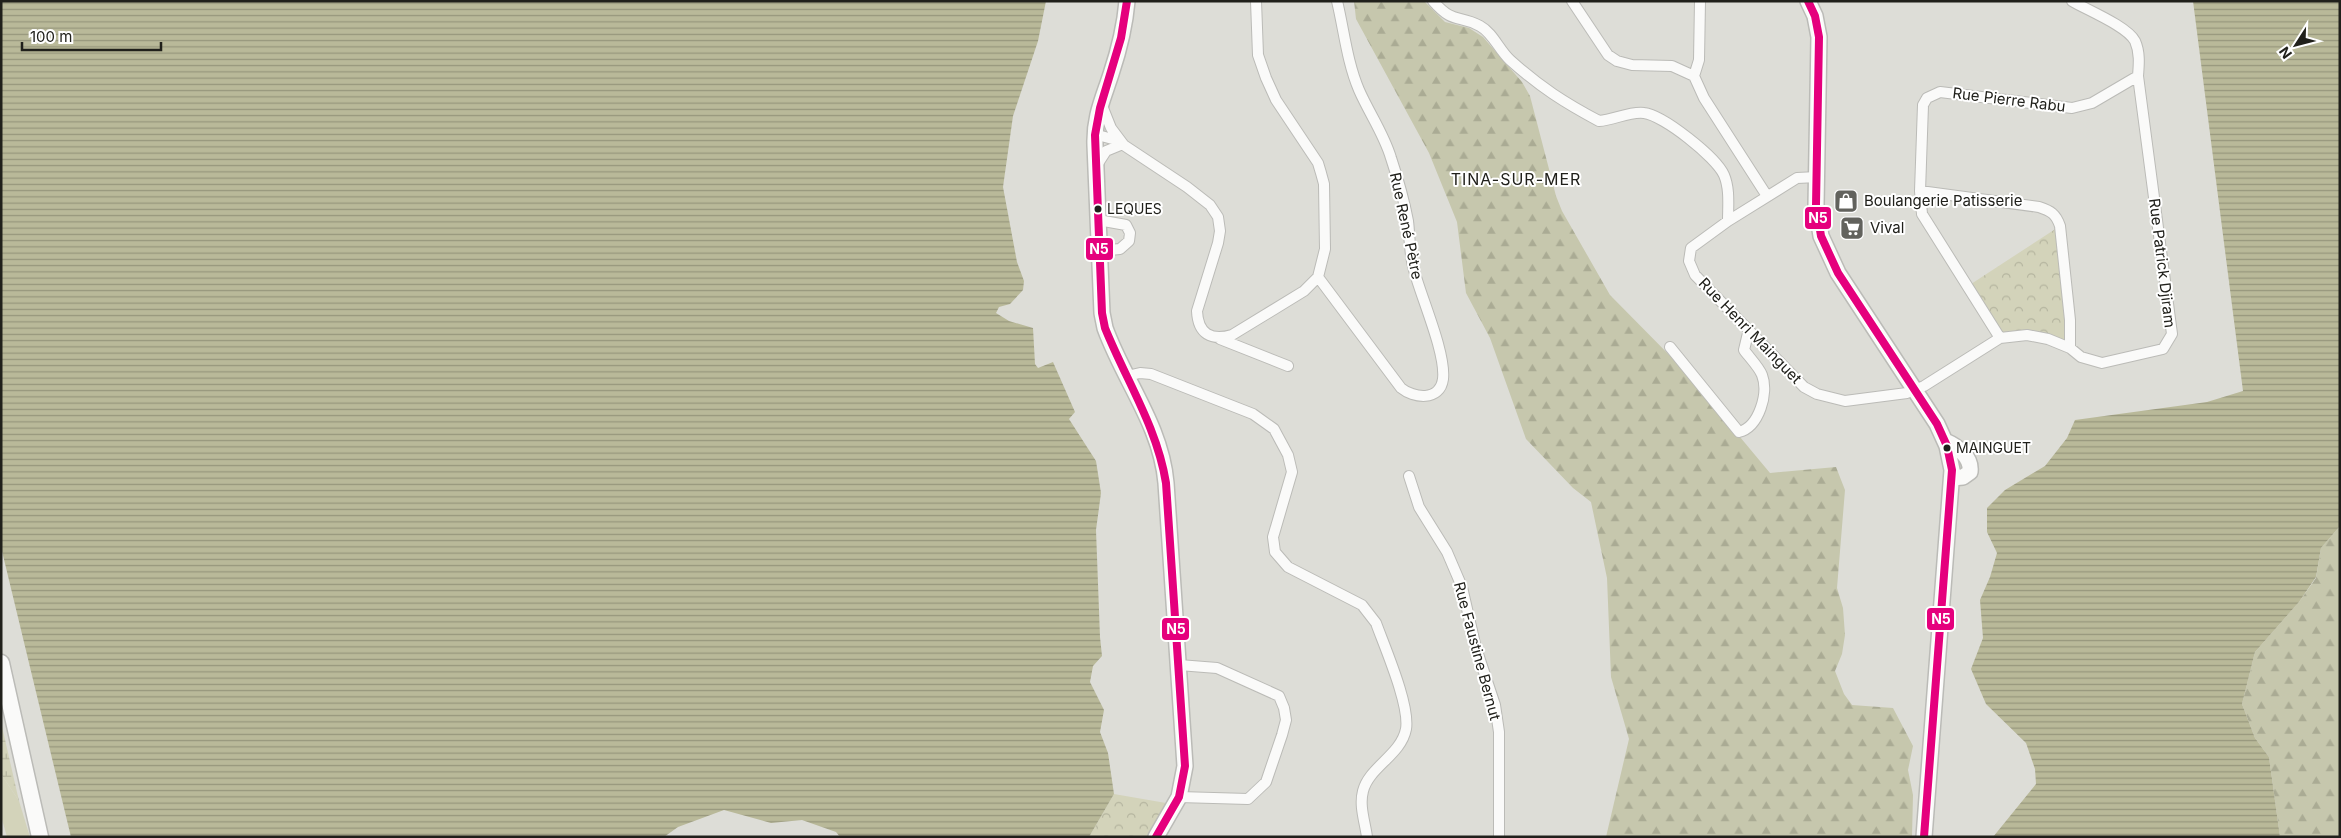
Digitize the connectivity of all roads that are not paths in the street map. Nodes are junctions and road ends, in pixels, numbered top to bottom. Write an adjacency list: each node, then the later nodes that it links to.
1 (1127, 1): 11 (main road)
2 (1256, 1): 21 (street)
3 (1337, 1): 21 (street, Rue René Pètre)
4 (1433, 1): 19 (street)
5 (1572, 1): 9 (street)
6 (1700, 1): 9 (street)
7 (2072, 1): 10 (street, Rue Patrick Djiram)
8 (1811, 2): 15 (main road)
9 (1694, 76): 17 (street)
10 (2138, 76): 16 (street, Rue Pierre Rabu); 26 (street, Rue Patrick Djiram)
11 (1101, 103): 12 (main road); 13 (street)
12 (1094, 134): 13 (street); 14 (main road)
13 (1123, 144): 14 (street); 24 (street)
14 (1096, 168): 18 (main road)
15 (1817, 177): 17 (street, Rue Henri Mainguet); 29 (main road)
16 (1920, 191): 23 (street, Rue Pierre Rabu); 26 (street)
17 (1767, 196): 19 (street, Rue Henri Mainguet)
18 (1098, 220): 20 (main road); 20 (street)
19 (1728, 221): 22 (street, Rue Henri Mainguet)
20 (1099, 251): 28 (main road)
21 (1318, 277): 24 (street)
22 (1749, 329): 25 (street); 29 (street, Rue Henri Mainguet)
23 (2000, 338): 26 (street, Rue Patrick Djiram); 29 (street, Rue Patrick Djiram)
24 (1220, 339): 27 (street)
25 (1670, 347)
26 (2070, 348)
27 (1288, 366)
28 (1127, 376): 32 (main road); 36 (street)
29 (1916, 390): 38 (main road)
30 (1409, 476): 37 (street, Rue Faustine Bernut)
31 (1, 663): 34 (main road)
32 (1179, 665): 33 (main road); 33 (street)
33 (1179, 797): 35 (main road)
34 (40, 835)
35 (1156, 837)
36 (1367, 837)
37 (1498, 837)
38 (1924, 837)

